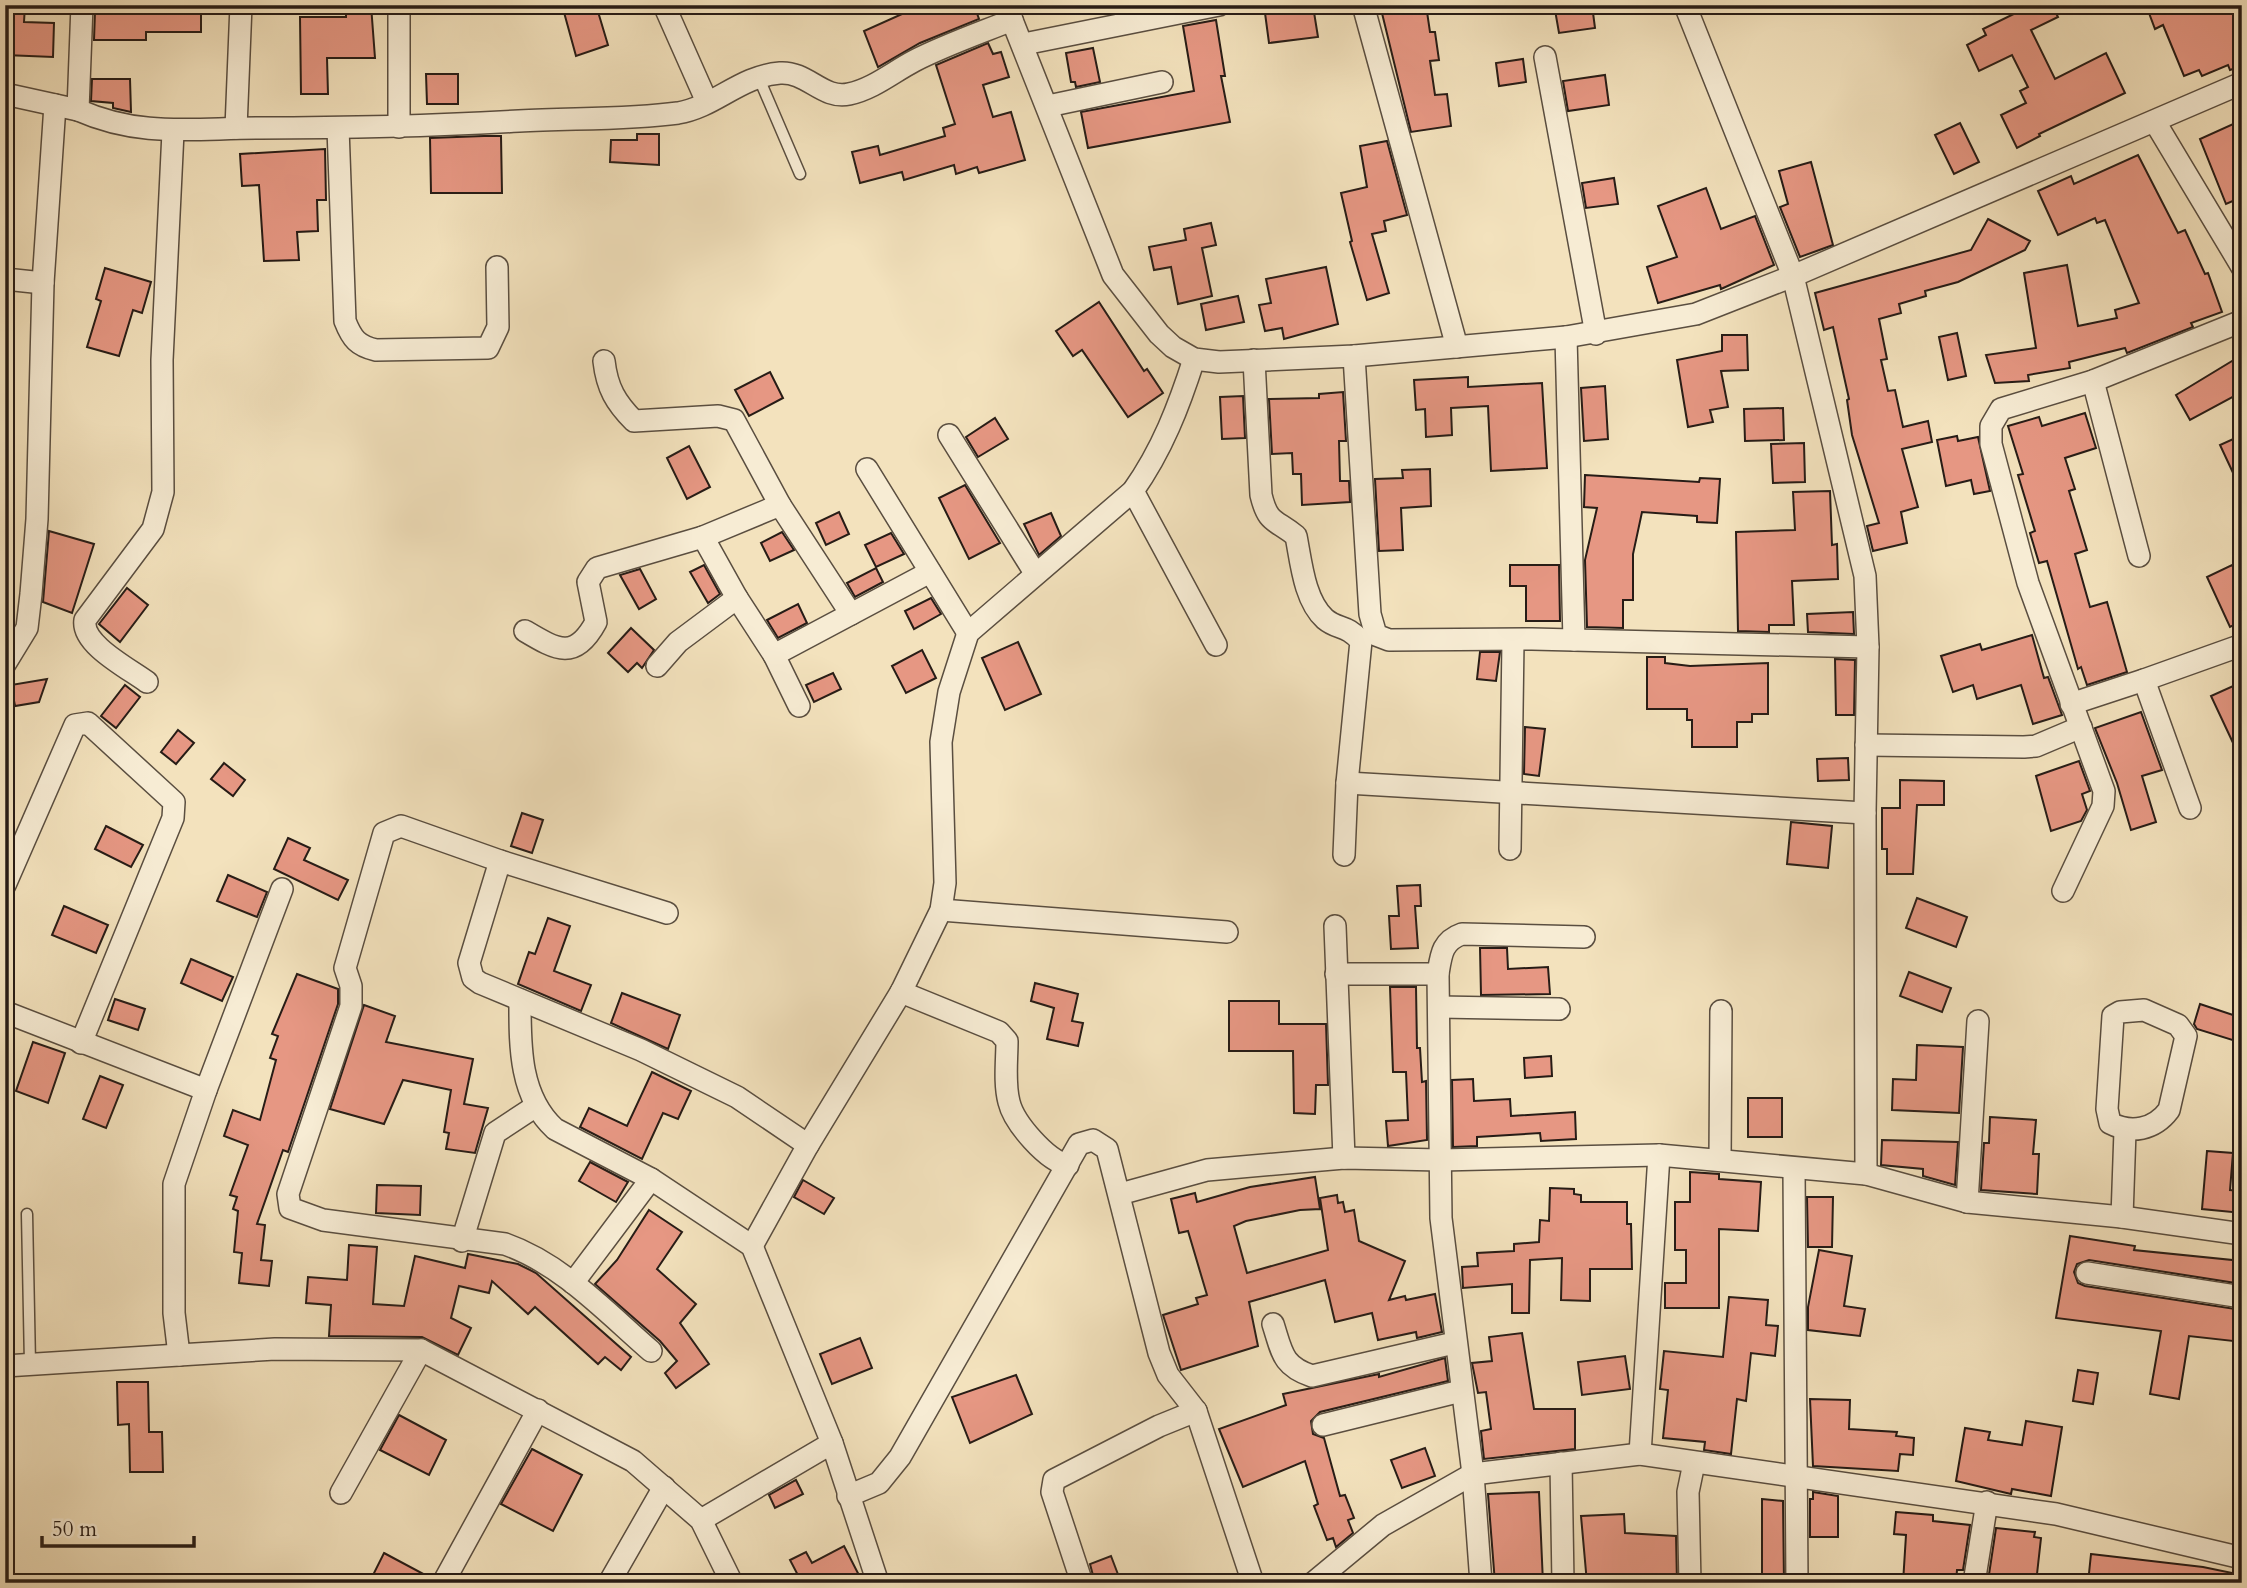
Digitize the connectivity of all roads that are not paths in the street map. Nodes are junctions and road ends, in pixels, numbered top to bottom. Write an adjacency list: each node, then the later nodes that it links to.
1 (82, 5): 18 (street)
2 (241, 5): 21 (street)
3 (399, 5): 20 (street)
4 (664, 5): 15 (street)
5 (1219, 5): 9 (street)
6 (1363, 5): 33 (street)
7 (1685, 5): 27 (street)
8 (1009, 13): 9 (street); 11 (street)
9 (1024, 44): 17 (street)
10 (1545, 57): 31 (street)
11 (758, 76): 15 (street); 24 (lane)
12 (1162, 82): 17 (street)
13 (2242, 83): 19 (street)
14 (5, 94): 16 (street)
15 (707, 102): 20 (street)
16 (55, 105): 18 (street); 29 (street)
17 (1048, 106): 35 (street)
18 (78, 110): 23 (street)
19 (2155, 122): 26 (street); 27 (street)
20 (399, 127): 22 (street)
21 (236, 128): 22 (street); 23 (street)
22 (338, 128): 25 (street)
23 (173, 132): 62 (street)
24 (800, 174)
25 (497, 267)
26 (2242, 267)
27 (1793, 276): 31 (street); 56 (street)
28 (5, 279): 29 (street)
29 (43, 283): 59 (street)
30 (2242, 321): 38 (street)
31 (1596, 334): 32 (street)
32 (1566, 337): 33 (street); 53 (street)
33 (1457, 346): 34 (street)
34 (1354, 356): 36 (street); 49 (street)
35 (1194, 359): 36 (street); 41 (street)
36 (1254, 360): 50 (street)
37 (604, 361): 42 (street)
38 (2093, 381): 44 (street); 63 (street)
39 (949, 435): 46 (street)
40 (867, 469): 45 (street)
41 (1133, 491): 46 (street); 55 (street)
42 (780, 505): 43 (street); 48 (street)
43 (703, 537): 47 (street); 51 (street)
44 (2139, 556)
45 (930, 572): 48 (street); 52 (street)
46 (1035, 573): 52 (street)
47 (737, 598): 58 (street); 60 (street)
48 (851, 614): 58 (street)
49 (1371, 625): 50 (street); 54 (street)
50 (1336, 626): 67 (street)
51 (525, 631)
52 (968, 633): 77 (street)
53 (1574, 640): 54 (street); 56 (street)
54 (1513, 641): 68 (street)
55 (1216, 645)
56 (1868, 647): 66 (street)
57 (2240, 652): 61 (street)
58 (775, 655): 64 (street)
59 (5, 664)
60 (657, 666)
61 (2144, 680): 63 (street); 69 (street)
62 (147, 682)
63 (2071, 704): 65 (street)
64 (799, 706)
65 (2081, 727): 66 (street); 76 (street)
66 (1866, 745): 70 (street)
67 (1346, 783): 68 (street); 72 (street)
68 (1511, 791): 70 (street); 71 (street)
69 (2190, 808)
70 (1865, 813): 102 (street)
71 (1510, 849)
72 (1344, 855)
73 (500, 861): 78 (street); 85 (street); 109 (street)
74 (5, 885): 91 (street)
75 (282, 889): 92 (street)
76 (2063, 891)
77 (941, 910): 80 (street); 84 (street)
78 (667, 914)
79 (1335, 926): 82 (street)
80 (1227, 932)
81 (1584, 937): 83 (street)
82 (1336, 974): 83 (street); 97 (street)
83 (1438, 974): 86 (street)
84 (901, 992): 95 (street); 100 (street)
85 (520, 1000): 93 (street); 95 (street)
86 (1439, 1007): 87 (street); 98 (street)
87 (1559, 1009)
88 (1721, 1011): 99 (street)
89 (5, 1012): 91 (street)
90 (1978, 1021): 105 (street)
91 (81, 1043): 92 (street)
92 (206, 1090): 118 (street)
93 (536, 1106): 103 (street); 109 (street)
94 (2125, 1131): 94 (street); 107 (street)
95 (808, 1145): 110 (street)
96 (1659, 1155): 98 (street); 99 (street); 126 (street)
97 (1344, 1158): 98 (street); 104 (street)
98 (1441, 1160): 115 (street)
99 (1720, 1160): 101 (street)
100 (1068, 1165): 104 (street); 133 (street)
101 (1794, 1170): 102 (street); 130 (street)
102 (1866, 1174): 105 (street)
103 (651, 1179): 110 (street); 112 (street)
104 (1120, 1194): 123 (street)
105 (1968, 1202): 107 (street)
106 (27, 1214): 119 (lane)
107 (2122, 1217): 108 (street)
108 (2242, 1234)
109 (462, 1241): 112 (street)
110 (752, 1246): 125 (street)
111 (2087, 1273): 113 (street)
112 (573, 1283): 117 (street)
113 (2242, 1297)
114 (1273, 1324): 115 (street)
115 (1454, 1343): 121 (street)
116 (421, 1350): 118 (street); 122 (street); 132 (street)
117 (651, 1351)
118 (178, 1355): 119 (street)
119 (30, 1364): 120 (street)
120 (5, 1366)
121 (1461, 1391): 124 (street); 129 (street)
122 (538, 1410): 131 (street); 137 (street)
123 (1196, 1411): 141 (street); 142 (street)
124 (1323, 1424)
125 (832, 1444): 133 (street); 135 (street)
126 (1640, 1454): 127 (street); 128 (street)
127 (1561, 1464): 129 (street); 145 (street)
128 (1694, 1464): 130 (street); 146 (street)
129 (1473, 1474): 143 (street); 144 (street)
130 (1795, 1475): 134 (street); 147 (street)
131 (664, 1488): 135 (street); 138 (street)
132 (341, 1493)
133 (848, 1496): 140 (street)
134 (1987, 1502): 136 (street); 148 (street)
135 (701, 1520): 139 (street)
136 (2242, 1558)
137 (443, 1583)
138 (609, 1583)
139 (732, 1583)
140 (878, 1583)
141 (1082, 1583)
142 (1253, 1583)
143 (1313, 1583)
144 (1481, 1583)
145 (1563, 1583)
146 (1690, 1583)
147 (1797, 1583)
148 (1974, 1583)

